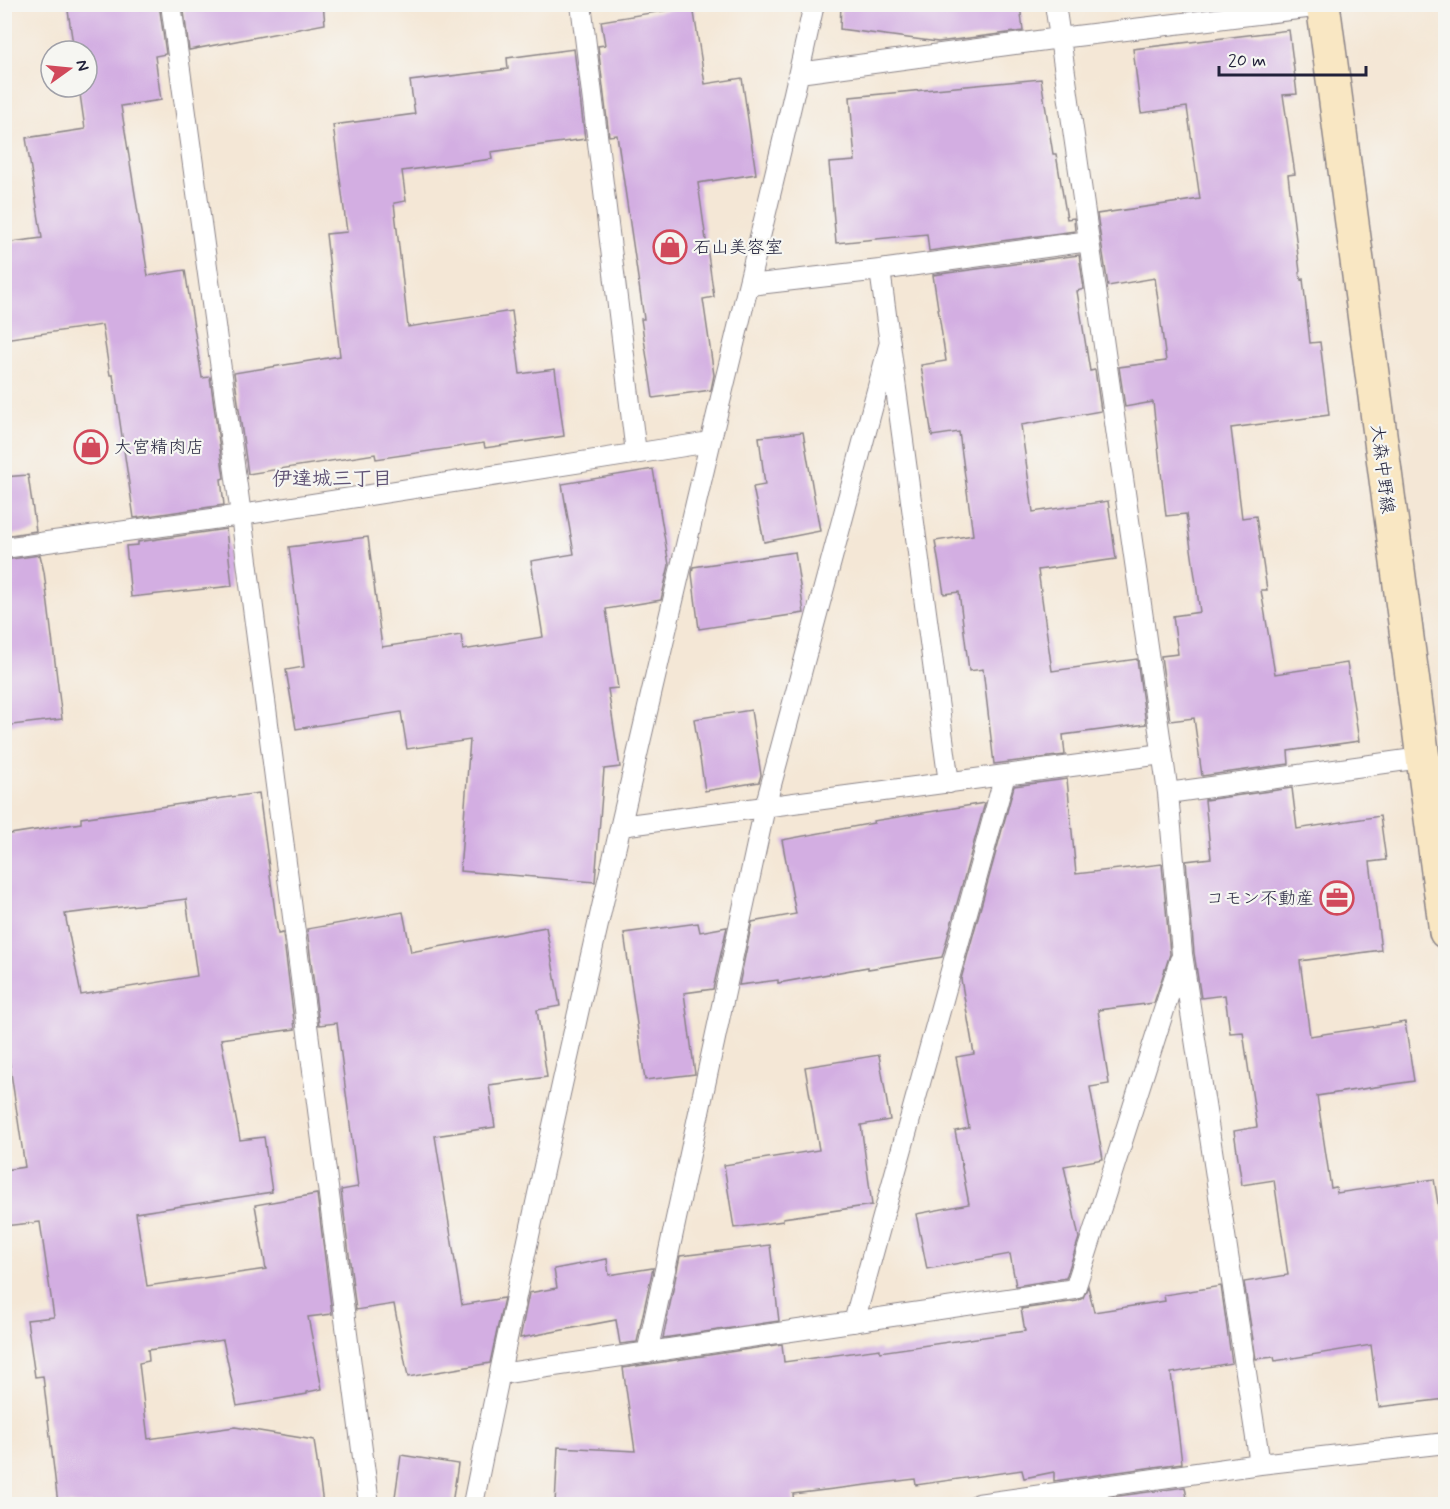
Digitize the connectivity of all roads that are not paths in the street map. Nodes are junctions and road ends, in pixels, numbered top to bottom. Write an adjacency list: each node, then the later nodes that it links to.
1 (171, 4): 14 (lane)
2 (581, 4): 13 (lane)
3 (814, 4): 7 (lane)
4 (1055, 4): 6 (lane)
5 (1323, 5): 6 (lane); 17 (main road, 大森中野線)
6 (1060, 38): 7 (lane); 8 (lane)
7 (799, 73): 10 (lane)
8 (1089, 241): 9 (lane); 16 (lane)
9 (880, 270): 10 (lane); 11 (lane)
10 (750, 285): 12 (lane)
11 (890, 342): 19 (lane); 21 (lane)
12 (710, 442): 13 (lane); 22 (lane)
13 (636, 453): 14 (lane)
14 (241, 515): 15 (lane); 30 (lane)
15 (4, 548)
16 (1162, 754): 18 (lane); 20 (lane)
17 (1421, 758): 20 (lane); 23 (main road, 大森中野線)
18 (1005, 775): 19 (lane); 25 (lane)
19 (949, 783): 21 (lane)
20 (1168, 793): 24 (lane)
21 (765, 807): 22 (lane); 26 (lane)
22 (621, 826): 27 (lane)
23 (1446, 932)
24 (1182, 954): 25 (lane); 29 (lane)
25 (854, 1322): 26 (lane)
26 (647, 1353): 27 (lane)
27 (500, 1374): 31 (lane)
28 (1446, 1443): 29 (lane)
29 (1260, 1464): 32 (lane)
30 (369, 1504)
31 (473, 1504)
32 (978, 1504)

